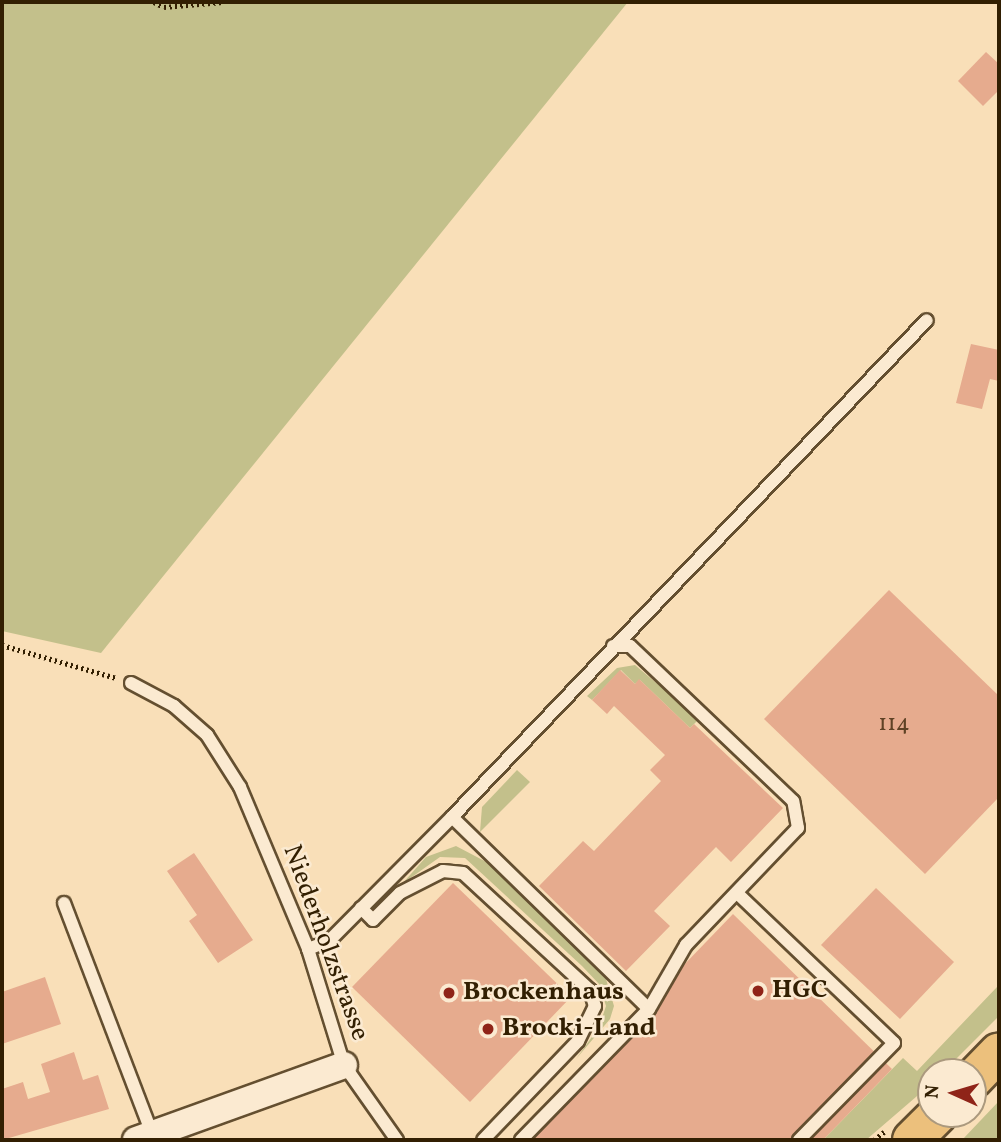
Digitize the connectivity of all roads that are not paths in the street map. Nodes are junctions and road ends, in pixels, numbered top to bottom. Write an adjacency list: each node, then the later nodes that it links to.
1 (928, 320): 2 (lane)
2 (613, 646): 4 (lane); 5 (lane)
3 (131, 683): 8 (lane, Niederholzstrasse)
4 (452, 817): 7 (lane); 9 (lane)
5 (737, 894): 9 (lane); 15 (lane)
6 (64, 903): 11 (lane)
7 (361, 908): 8 (lane); 13 (lane)
8 (309, 949): 10 (lane, Niederholzstrasse)
9 (649, 1009): 14 (lane)
10 (344, 1065): 11 (street); 12 (lane, Niederholzstrasse)
11 (144, 1137)
12 (397, 1140)
13 (483, 1140)
14 (521, 1140)
15 (799, 1140)

